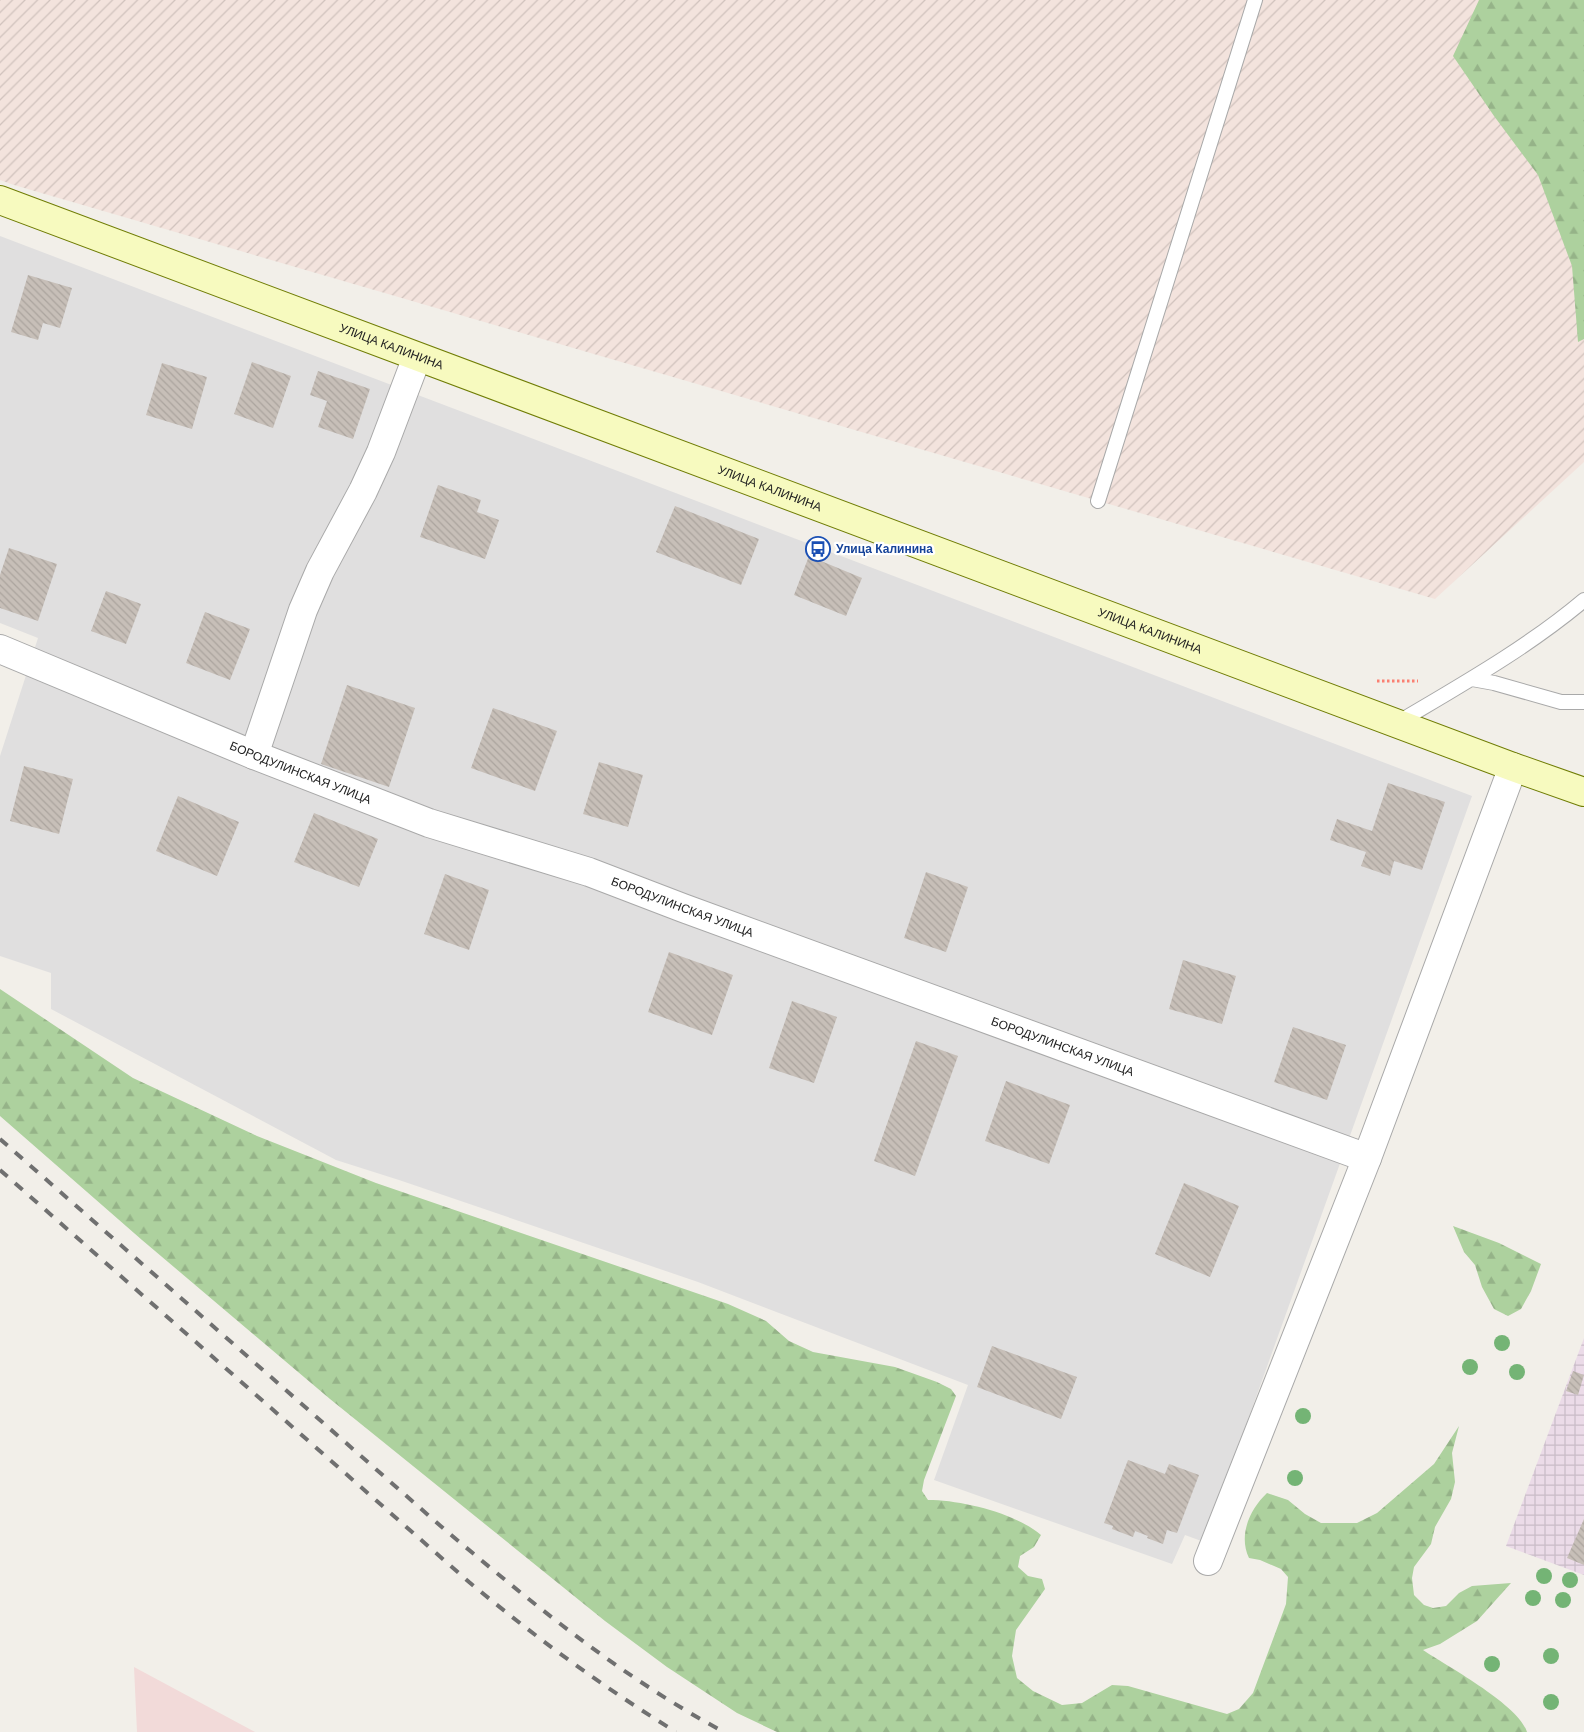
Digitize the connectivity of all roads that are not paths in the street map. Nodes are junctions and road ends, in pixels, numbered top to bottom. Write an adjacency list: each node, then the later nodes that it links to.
1 (1255, 0): 4 (lane)
2 (0, 200): 3 (main road, УЛИЦА КАЛИНИНА)
3 (417, 357): 9 (main road, УЛИЦА КАЛИНИНА); 10 (street)
4 (1098, 501)
5 (1584, 600): 7 (lane)
6 (0, 649): 10 (street, БОРОДУЛИНСКАЯ УЛИЦА)
7 (1472, 679): 8 (lane); 9 (lane)
8 (1584, 702)
9 (1396, 723): 11 (main road, УЛИЦА КАЛИНИНА)
10 (254, 755): 15 (street, БОРОДУЛИНСКАЯ УЛИЦА)
11 (1513, 767): 12 (main road, УЛИЦА КАЛИНИНА); 15 (street)
12 (1540, 776): 13 (main road); 14 (main road)
13 (1584, 778)
14 (1584, 792)
15 (1367, 1158): 16 (street)
16 (1208, 1561)

